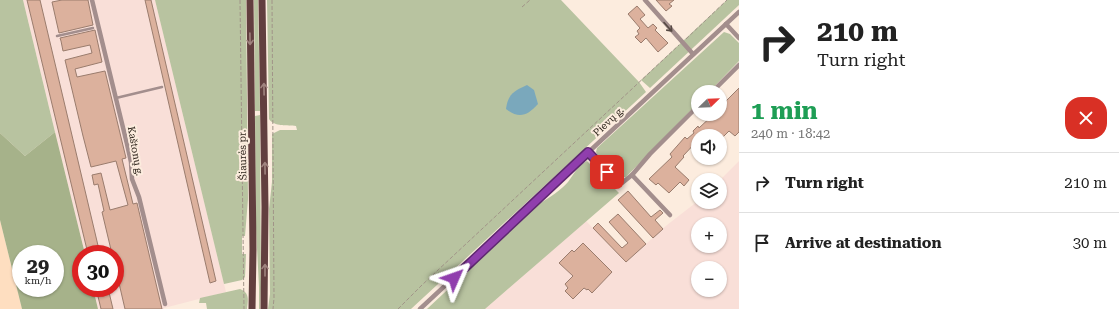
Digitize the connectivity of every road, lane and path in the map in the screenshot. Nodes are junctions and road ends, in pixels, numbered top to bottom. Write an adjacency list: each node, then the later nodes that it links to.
1 (92, 0): 20 (street, Kaštonų g.)
2 (240, 0): 26 (path)
3 (250, 0): 27 (main road, Šiaurės pr., one-way to 27)
4 (262, 0): 28 (main road, one-way to 4)
5 (272, 0): 29 (path)
6 (530, 0): 9 (path)
7 (644, 0): 15 (street, one-way to 15)
8 (727, 0): 15 (path)
9 (522, 7)
10 (739, 12): 11 (street, Pievų g.)
11 (726, 24): 14 (street); 16 (street, Pievų g.)
12 (93, 28): 13 (lane)
13 (57, 36)
14 (739, 38)
15 (682, 42): 16 (street); 30 (path)
16 (692, 54): 22 (street, Pievų g.)
17 (739, 64): 18 (street)
18 (719, 85)
19 (162, 87): 20 (lane)
20 (116, 98): 25 (street, Kaštonų g.)
21 (691, 113): 23 (street)
22 (588, 152): 23 (street); 31 (street, Pievų g.)
23 (632, 175): 24 (street)
24 (670, 215)
25 (165, 304)
26 (244, 309)
27 (252, 309)
28 (264, 309)
29 (273, 309)
30 (398, 309)
31 (420, 309)

